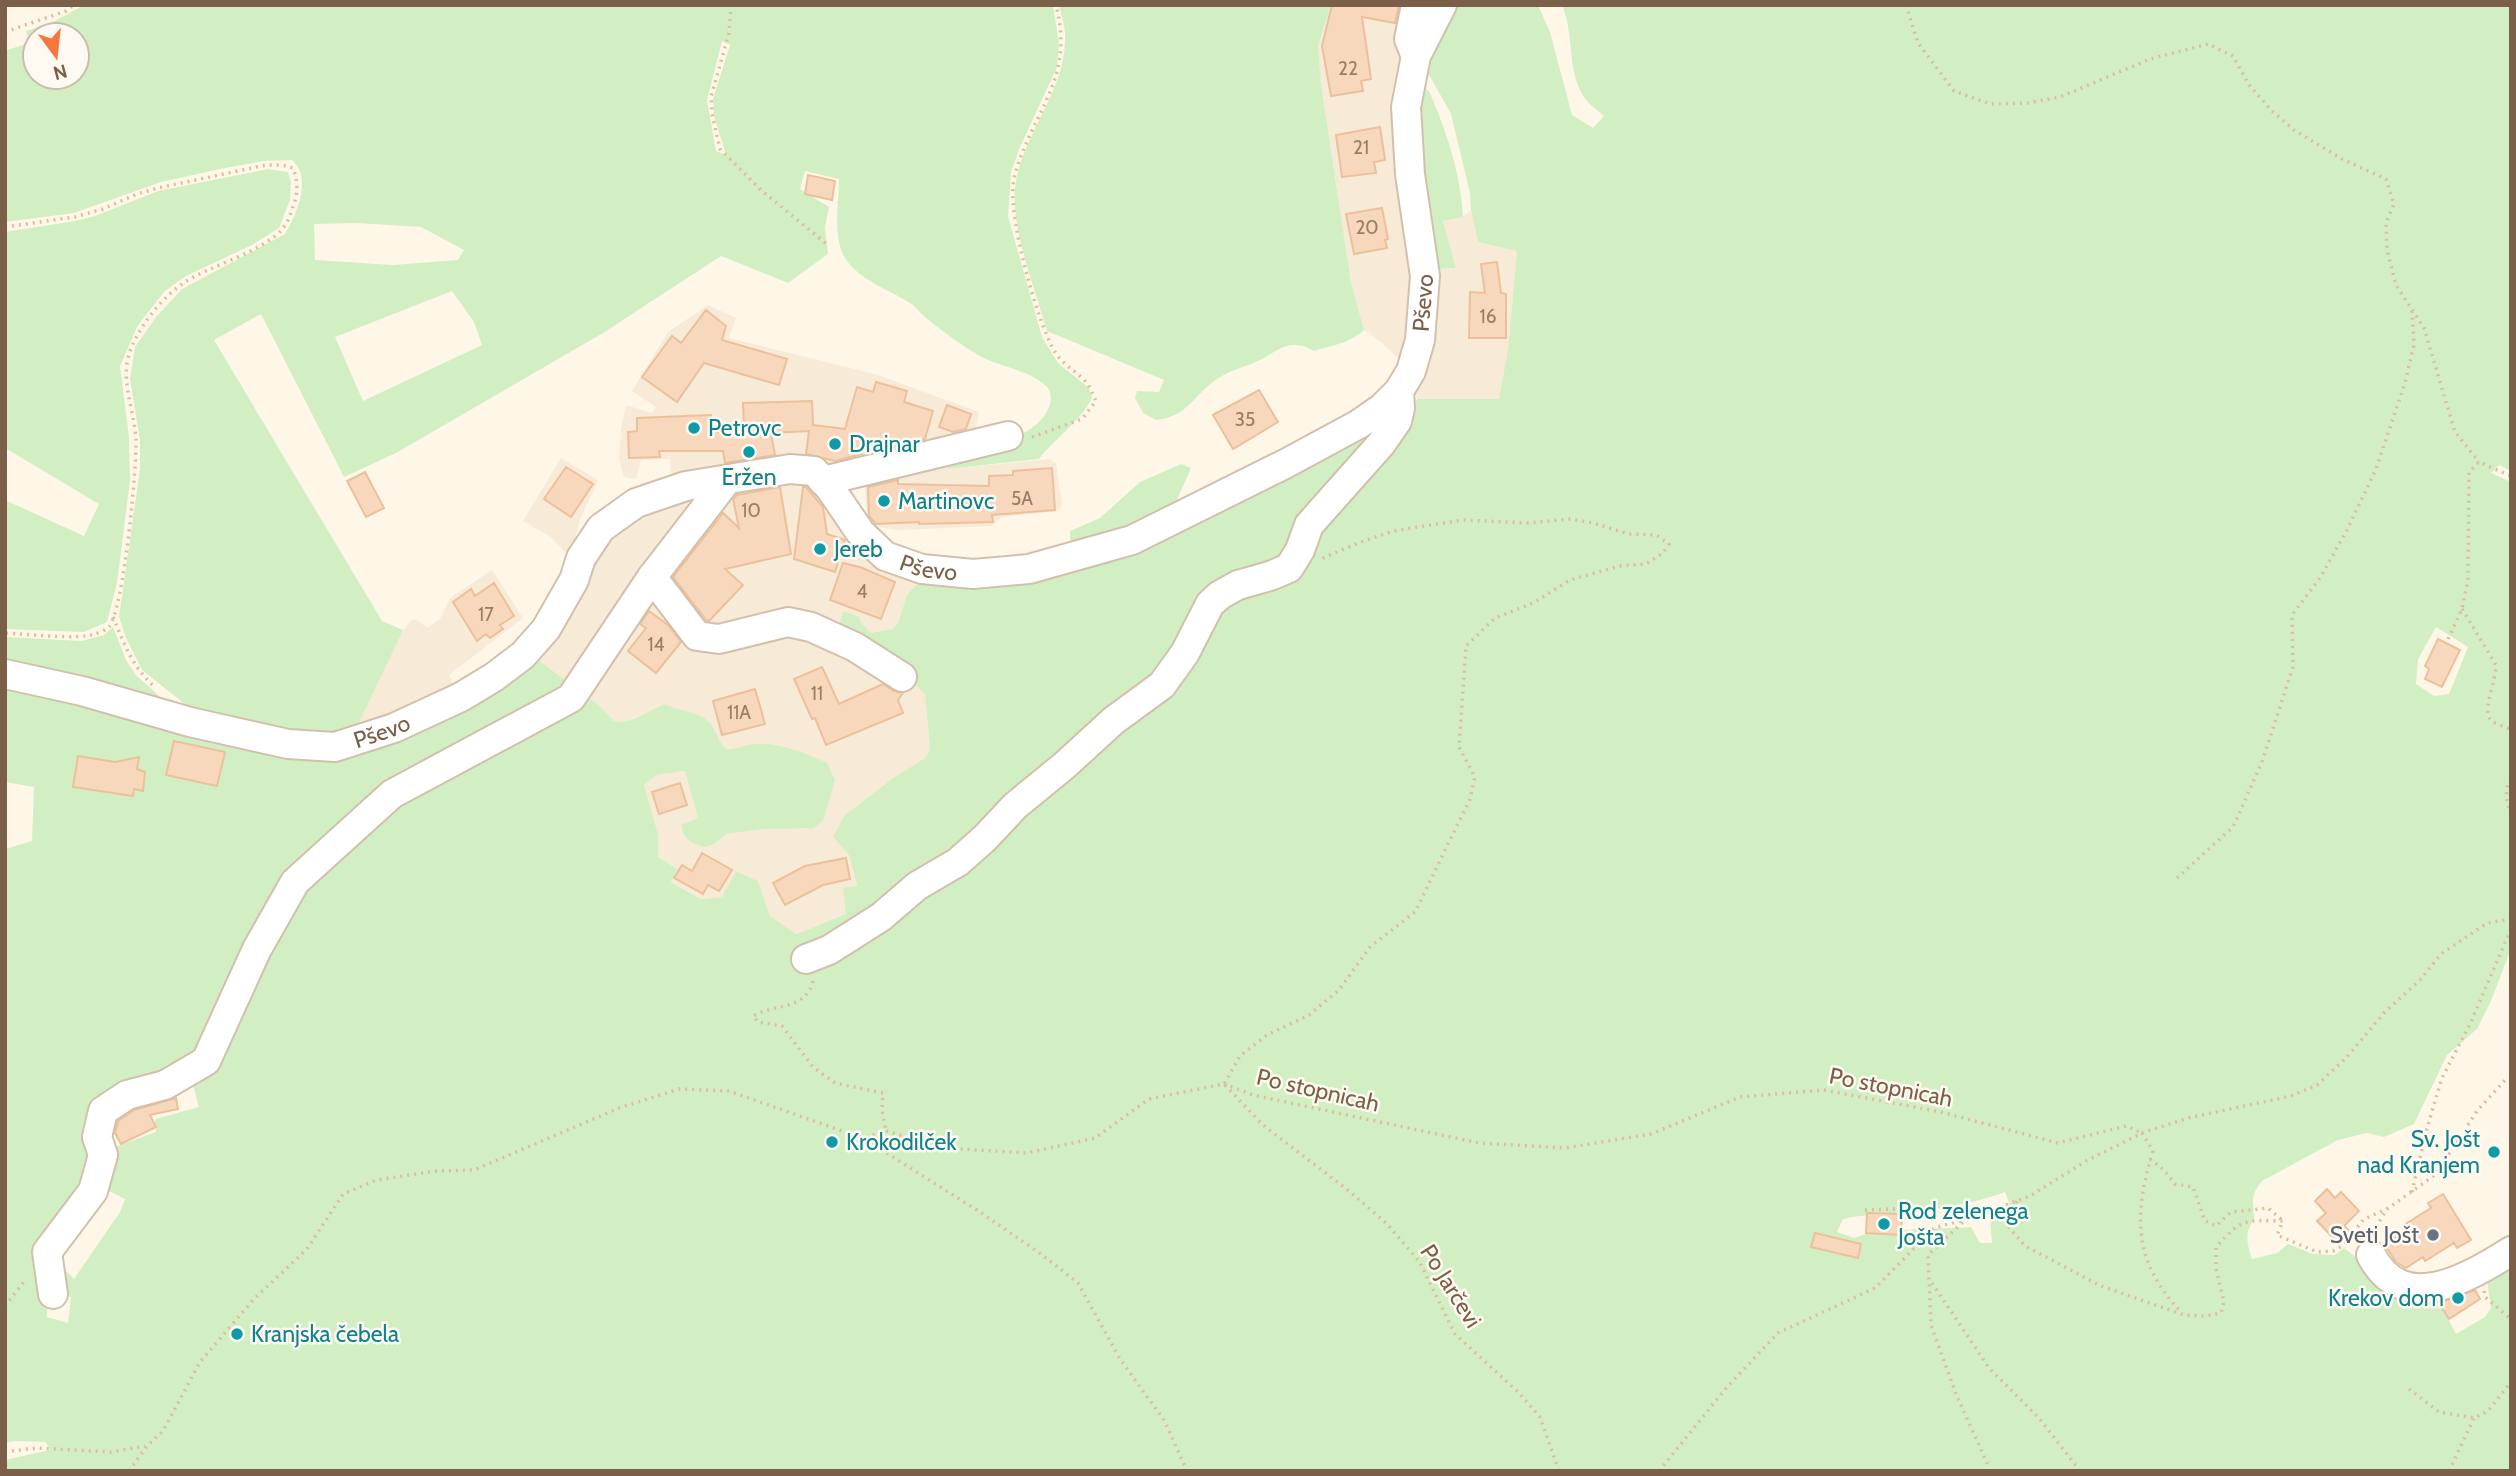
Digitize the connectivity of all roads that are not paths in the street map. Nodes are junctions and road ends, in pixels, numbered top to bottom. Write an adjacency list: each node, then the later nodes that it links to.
1 (1416, 5): 3 (street)
2 (1442, 5): 3 (street, Pševo)
3 (1416, 56): 4 (street, Pševo)
4 (1399, 391): 7 (street, Pševo); 11 (street)
5 (1008, 436): 7 (street)
6 (727, 480): 7 (street, Pševo); 8 (street); 9 (street, Pševo)
7 (823, 481)
8 (652, 577): 10 (street); 14 (street)
9 (5, 674)
10 (902, 677)
11 (810, 967)
12 (2511, 1251): 13 (street)
13 (2371, 1255)
14 (53, 1294)

